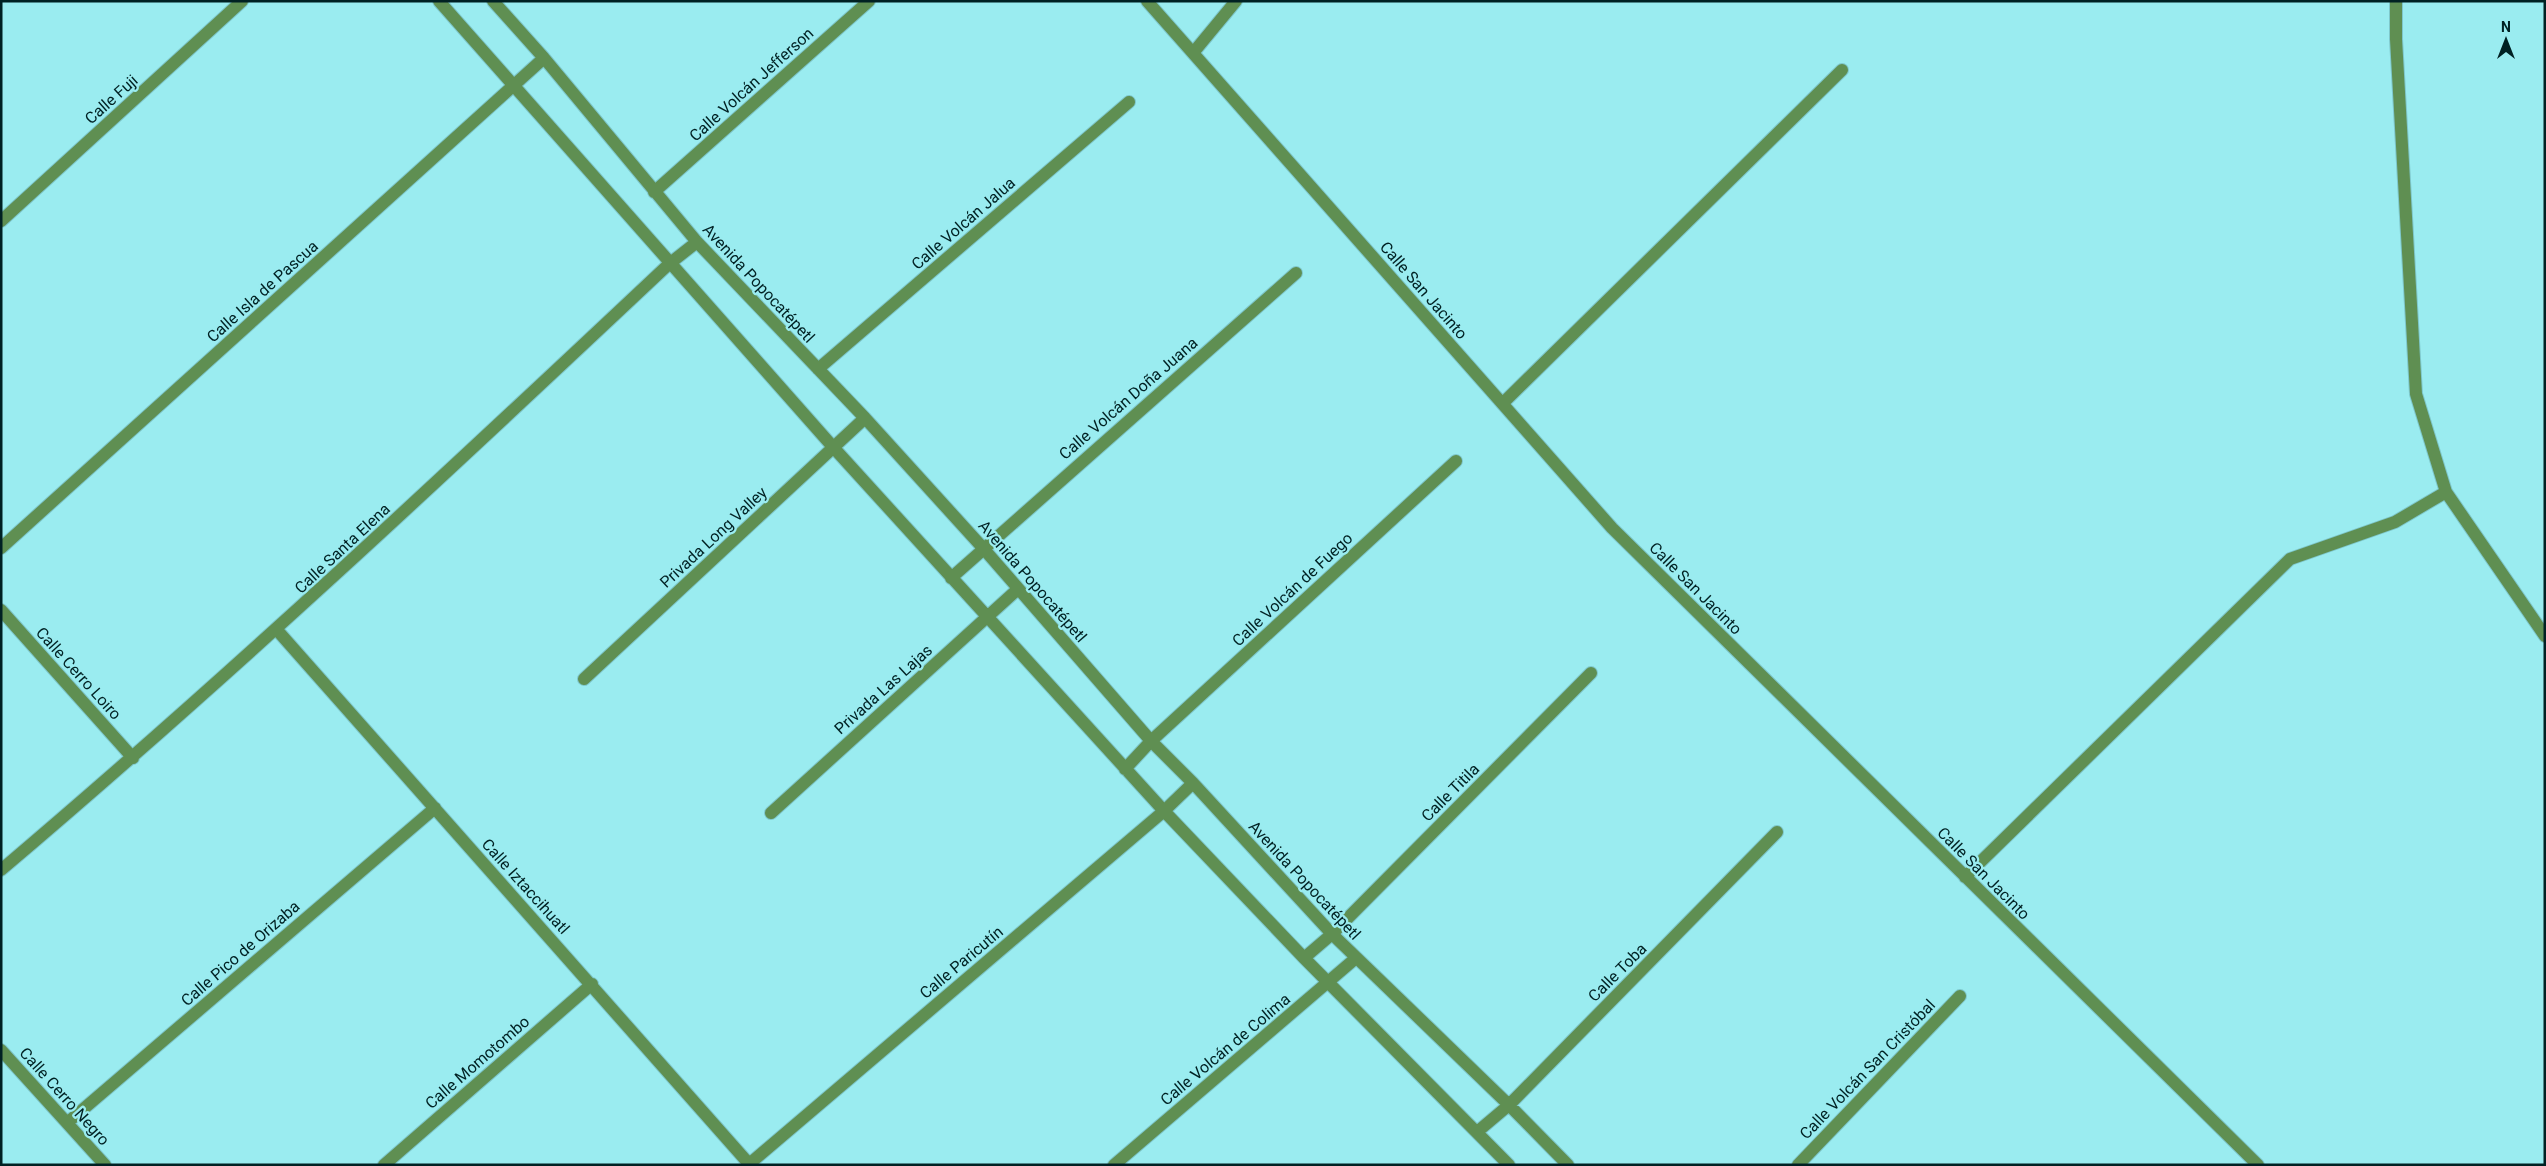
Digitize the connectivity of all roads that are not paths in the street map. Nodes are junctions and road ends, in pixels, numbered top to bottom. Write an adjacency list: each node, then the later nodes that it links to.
1 (242, 1): 14 (street, Calle Fuji)
2 (439, 1): 11 (street)
3 (869, 1): 13 (street, Calle Volcán Jefferson)
4 (1147, 1): 8 (street, Calle San Jacinto)
5 (1236, 1): 8 (street)
6 (2396, 1): 23 (street)
7 (496, 2): 9 (street, Avenida Popocatépetl)
8 (1193, 53): 19 (street, Calle San Jacinto)
9 (544, 58): 11 (street, Calle Isla de Pascua); 13 (street, Avenida Popocatépetl)
10 (1842, 70): 19 (street)
11 (514, 85): 16 (street); 24 (street, Calle Isla de Pascua)
12 (1129, 102): 18 (street, Calle Volcán Jalua)
13 (654, 192): 15 (street, Avenida Popocatépetl)
14 (1, 220)
15 (697, 242): 16 (street, Calle Santa Elena); 18 (street, Avenida Popocatépetl)
16 (669, 264): 21 (street); 30 (street, Calle Santa Elena)
17 (1296, 273): 25 (street, Calle Volcán Doña Juana)
18 (818, 369): 20 (street, Avenida Popocatépetl)
19 (1503, 403): 43 (street, Calle San Jacinto)
20 (865, 418): 21 (street, Privada Long Valley); 25 (street, Avenida Popocatépetl)
21 (833, 447): 26 (street); 33 (street, Privada Long Valley)
22 (1456, 461): 34 (street, Calle Volcán de Fuego)
23 (2446, 492): 31 (street); 43 (street)
24 (1, 548)
25 (982, 548): 26 (street, Calle Volcán Doña Juana); 27 (street, Avenida Popocatépetl)
26 (951, 578): 29 (street)
27 (1018, 590): 29 (street, Privada Las Lajas); 34 (street, Avenida Popocatépetl)
28 (1, 610): 35 (street, Calle Cerro Loiro)
29 (986, 617): 36 (street); 40 (street, Privada Las Lajas)
30 (277, 630): 35 (street, Calle Santa Elena); 38 (street, Calle Iztaccihuatl)
31 (2545, 636)
32 (1591, 674): 44 (street, Calle Titila)
33 (584, 679)
34 (1151, 741): 36 (street, Calle Volcán de Fuego); 37 (street, Avenida Popocatépetl)
35 (133, 758): 42 (street, Calle Santa Elena)
36 (1125, 769): 39 (street)
37 (1193, 783): 39 (street, Calle Paricutín); 44 (street, Avenida Popocatépetl)
38 (434, 808): 48 (street, Calle Iztaccihuatl); 52 (street, Calle Pico de Orizaba)
39 (1164, 811): 45 (street); 54 (street, Calle Paricutín)
40 (771, 813)
41 (1777, 832): 51 (street, Calle Toba)
42 (1, 870)
43 (1965, 877): 61 (street, Calle San Jacinto)
44 (1332, 934): 45 (street, Calle Titila); 46 (street, Avenida Popocatépetl)
45 (1304, 958): 47 (street)
46 (1356, 958): 47 (street, Calle Volcán de Colima); 51 (street, Avenida Popocatépetl)
47 (1328, 983): 53 (street); 57 (street, Calle Volcán de Colima)
48 (592, 984): 54 (street, Calle Iztaccihuatl); 56 (street, Calle Momotombo)
49 (1960, 996): 60 (street, Calle Volcán San Cristóbal)
50 (1, 1050): 52 (street, Calle Cerro Negro)
51 (1509, 1104): 53 (street, Calle Toba); 59 (street, Avenida Popocatépetl)
52 (68, 1123): 55 (street, Calle Cerro Negro)
53 (1477, 1132): 58 (street)
54 (749, 1164)
55 (105, 1165)
56 (384, 1165)
57 (1114, 1165)
58 (1509, 1165)
59 (1568, 1165)
60 (1798, 1165)
61 (2258, 1165)

